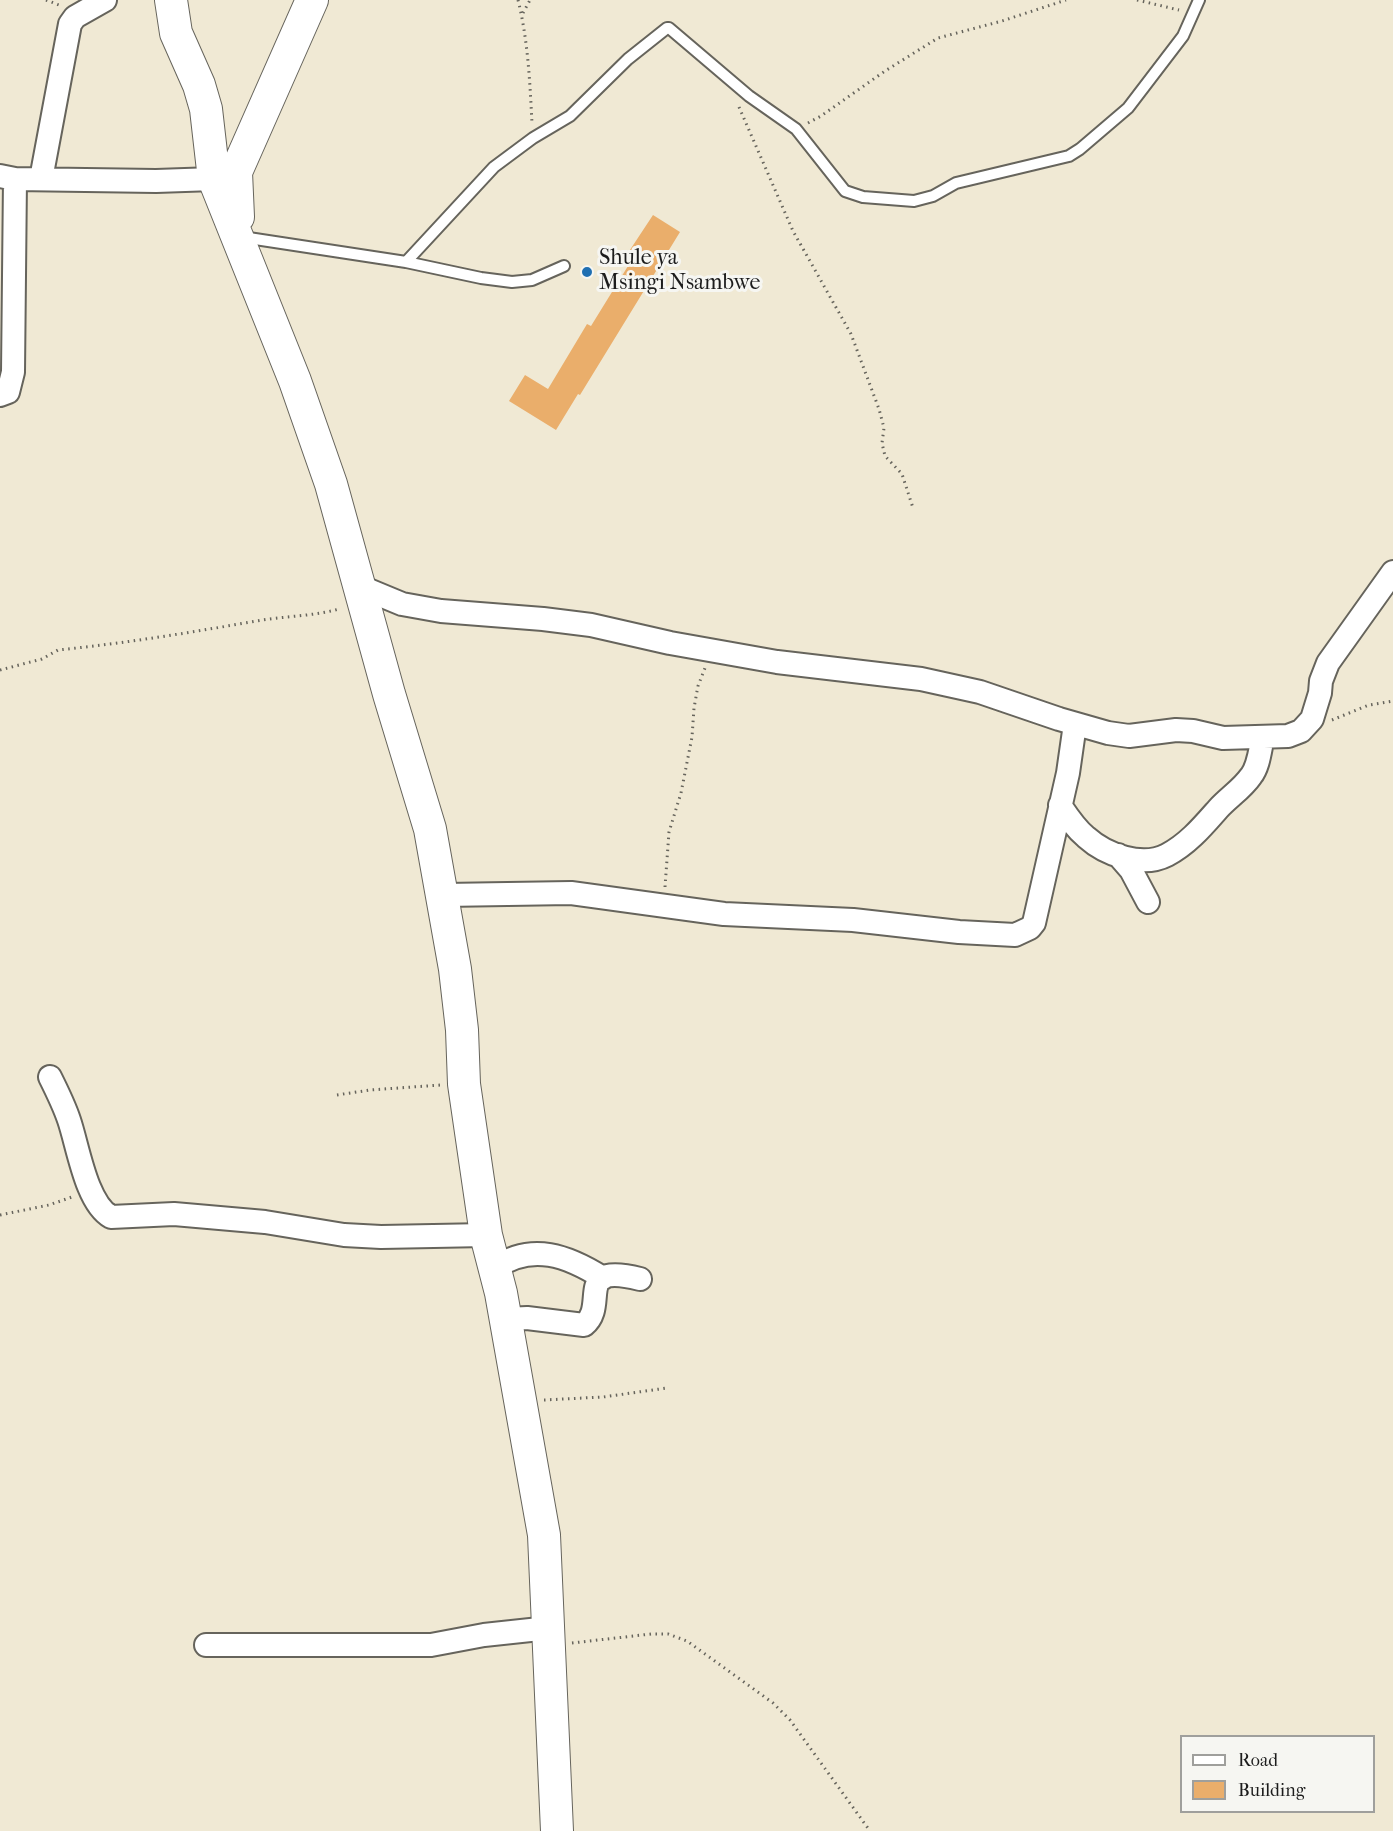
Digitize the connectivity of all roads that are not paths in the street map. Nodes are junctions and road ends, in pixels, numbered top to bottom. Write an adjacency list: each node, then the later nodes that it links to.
1 (105, 0): 8 (street)
2 (157, 0): 6 (street)
3 (171, 0): 6 (street)
4 (312, 0): 10 (street)
5 (1199, 0): 11 (lane)
6 (176, 33): 9 (street)
7 (8, 178): 8 (street); 13 (street)
8 (41, 179): 9 (street)
9 (214, 179): 10 (street)
10 (238, 236): 11 (lane); 15 (street)
11 (405, 262): 12 (lane)
12 (564, 267)
13 (0, 395)
14 (1393, 572): 17 (street)
15 (363, 595): 16 (street); 20 (street)
16 (1075, 724): 17 (street); 18 (street)
17 (1263, 737): 19 (street)
18 (1060, 805): 19 (street); 20 (street)
19 (1118, 855): 21 (street)
20 (444, 895): 23 (street)
21 (1148, 902)
22 (50, 1077): 23 (street)
23 (486, 1236): 24 (street)
24 (495, 1268): 25 (street); 27 (street)
25 (603, 1278): 26 (street); 27 (street)
26 (640, 1279)
27 (506, 1319): 28 (street)
28 (549, 1637): 29 (street); 30 (street)
29 (206, 1645)
30 (557, 1831)

